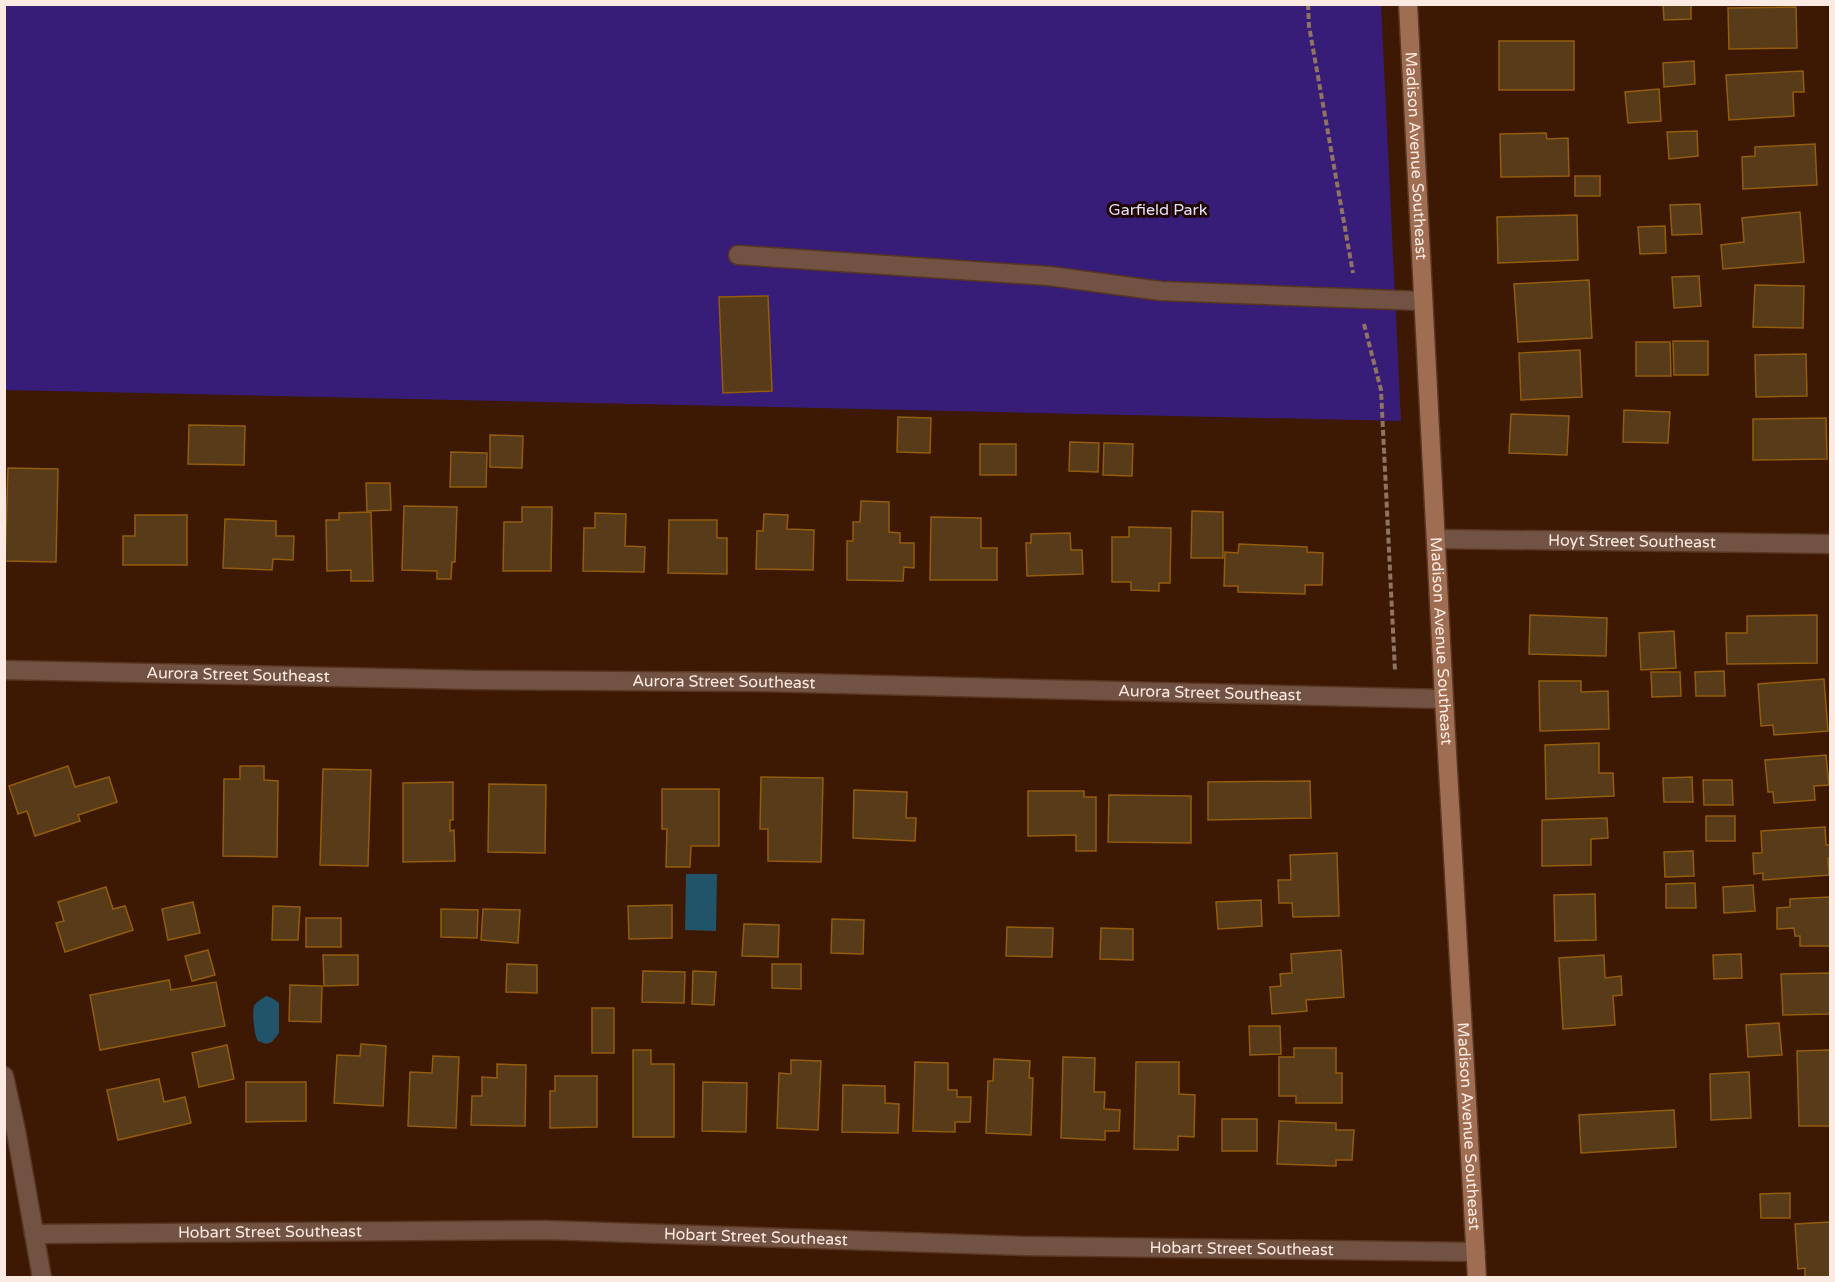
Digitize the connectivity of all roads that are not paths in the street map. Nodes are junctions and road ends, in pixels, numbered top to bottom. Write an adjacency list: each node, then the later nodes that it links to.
1 (1408, 4): 3 (street, Madison Avenue Southeast)
2 (738, 255): 3 (street)
3 (1423, 301): 4 (street, Madison Avenue Southeast)
4 (1436, 539): 5 (street, Hoyt Street Southeast); 7 (street, Madison Avenue Southeast)
5 (1830, 544)
6 (4, 670): 7 (street, Aurora Street Southeast)
7 (1444, 699): 10 (street, Madison Avenue Southeast)
8 (4, 1076): 9 (street)
9 (34, 1234): 10 (street, Hobart Street Southeast); 11 (street)
10 (1476, 1252): 12 (street, Madison Avenue Southeast)
11 (42, 1278)
12 (1477, 1278)

